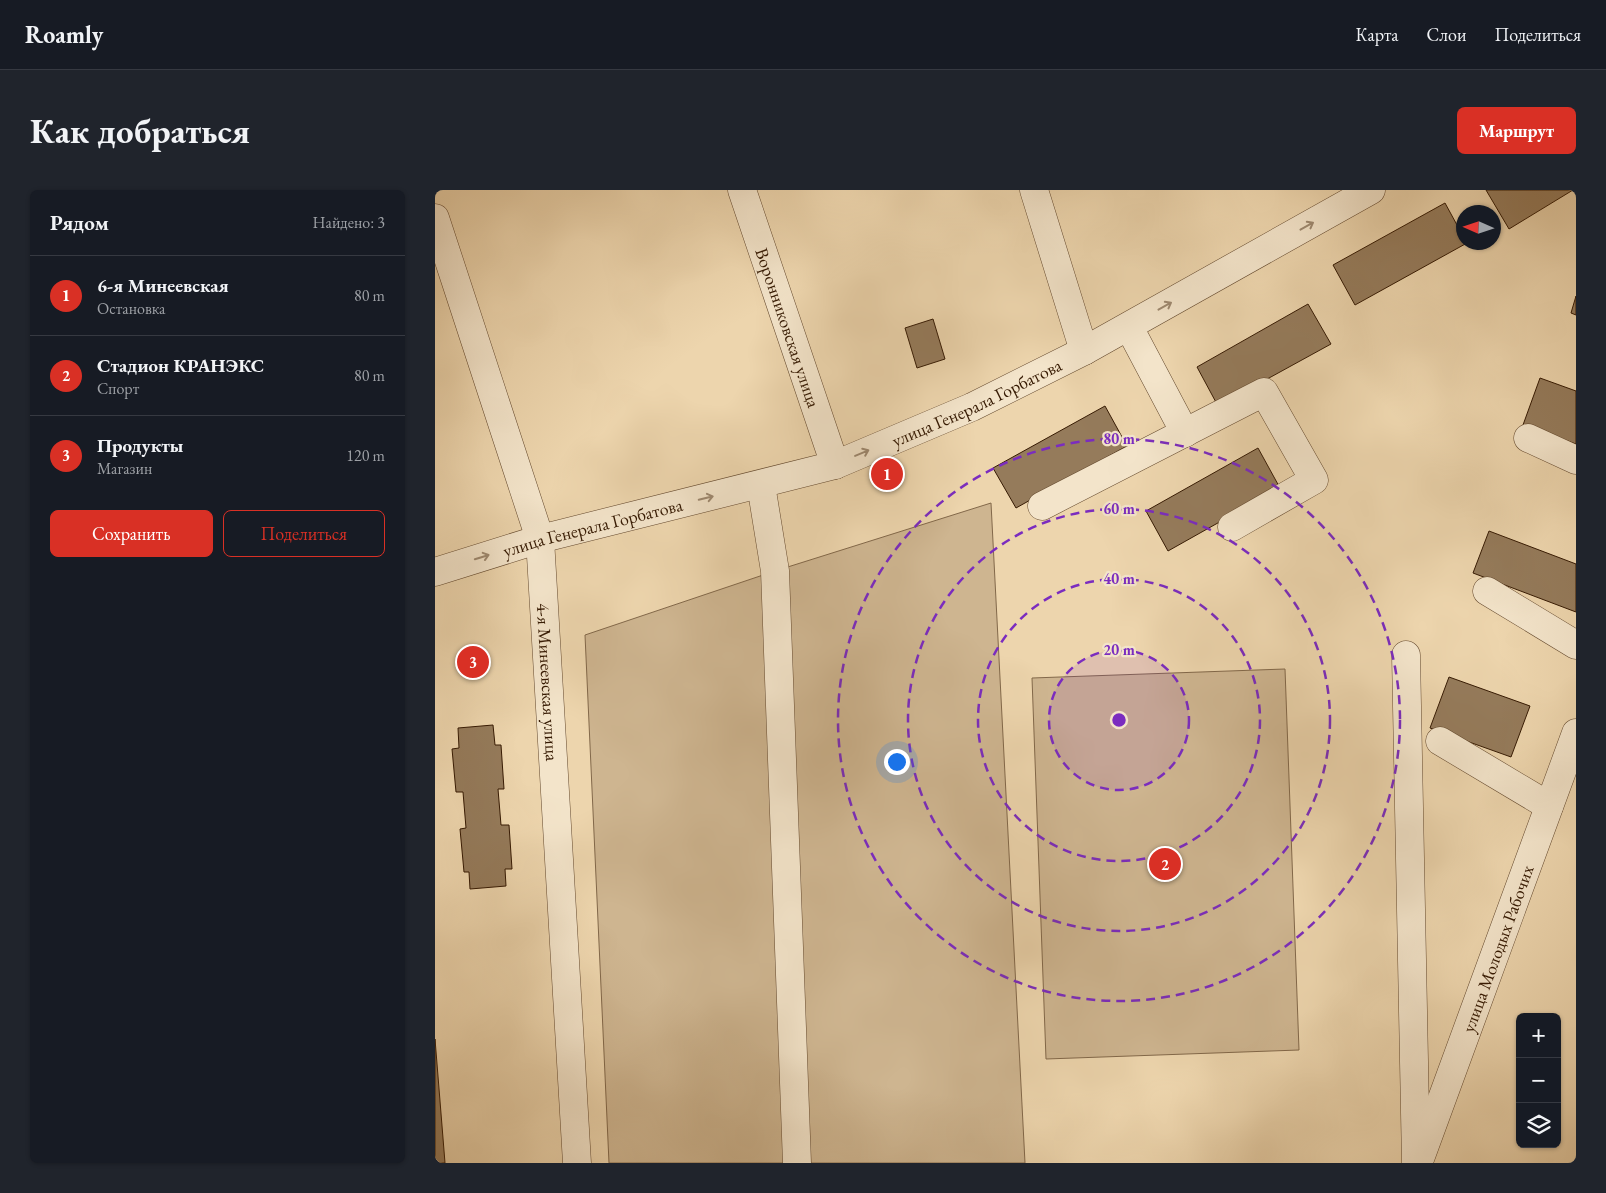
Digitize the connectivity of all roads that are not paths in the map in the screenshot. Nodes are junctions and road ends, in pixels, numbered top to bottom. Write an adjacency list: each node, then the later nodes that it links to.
1 (742, 190): 11 (street, Воронниковская улица)
2 (1034, 190): 7 (street)
3 (1371, 190): 4 (street, улица Генерала Горбатова)
4 (1343, 197): 6 (street, улица Генерала Горбатова, one-way to 4)
5 (435, 218): 15 (street, 4-я Минеевская улица)
6 (1129, 326): 7 (street, улица Генерала Горбатова); 8 (street)
7 (1084, 351): 11 (street, улица Генерала Горбатова, one-way to 7)
8 (1185, 433): 13 (street); 14 (street)
9 (1528, 438): 10 (street)
10 (1576, 460)
11 (835, 465): 12 (street, улица Генерала Горбатова)
12 (761, 484): 15 (street, улица Генерала Горбатова, one-way to 12); 24 (street)
13 (1042, 506)
14 (1232, 527)
15 (540, 539): 16 (street, улица Генерала Горбатова, one-way to 15); 23 (street, 4-я Минеевская улица)
16 (435, 572)
17 (1487, 591): 18 (street)
18 (1576, 646)
19 (1406, 655): 25 (street)
20 (1576, 732): 22 (street, улица Молодых Рабочих)
21 (1440, 741): 22 (street)
22 (1549, 806): 25 (street, улица Молодых Рабочих)
23 (577, 1163)
24 (797, 1163)
25 (1418, 1163)

